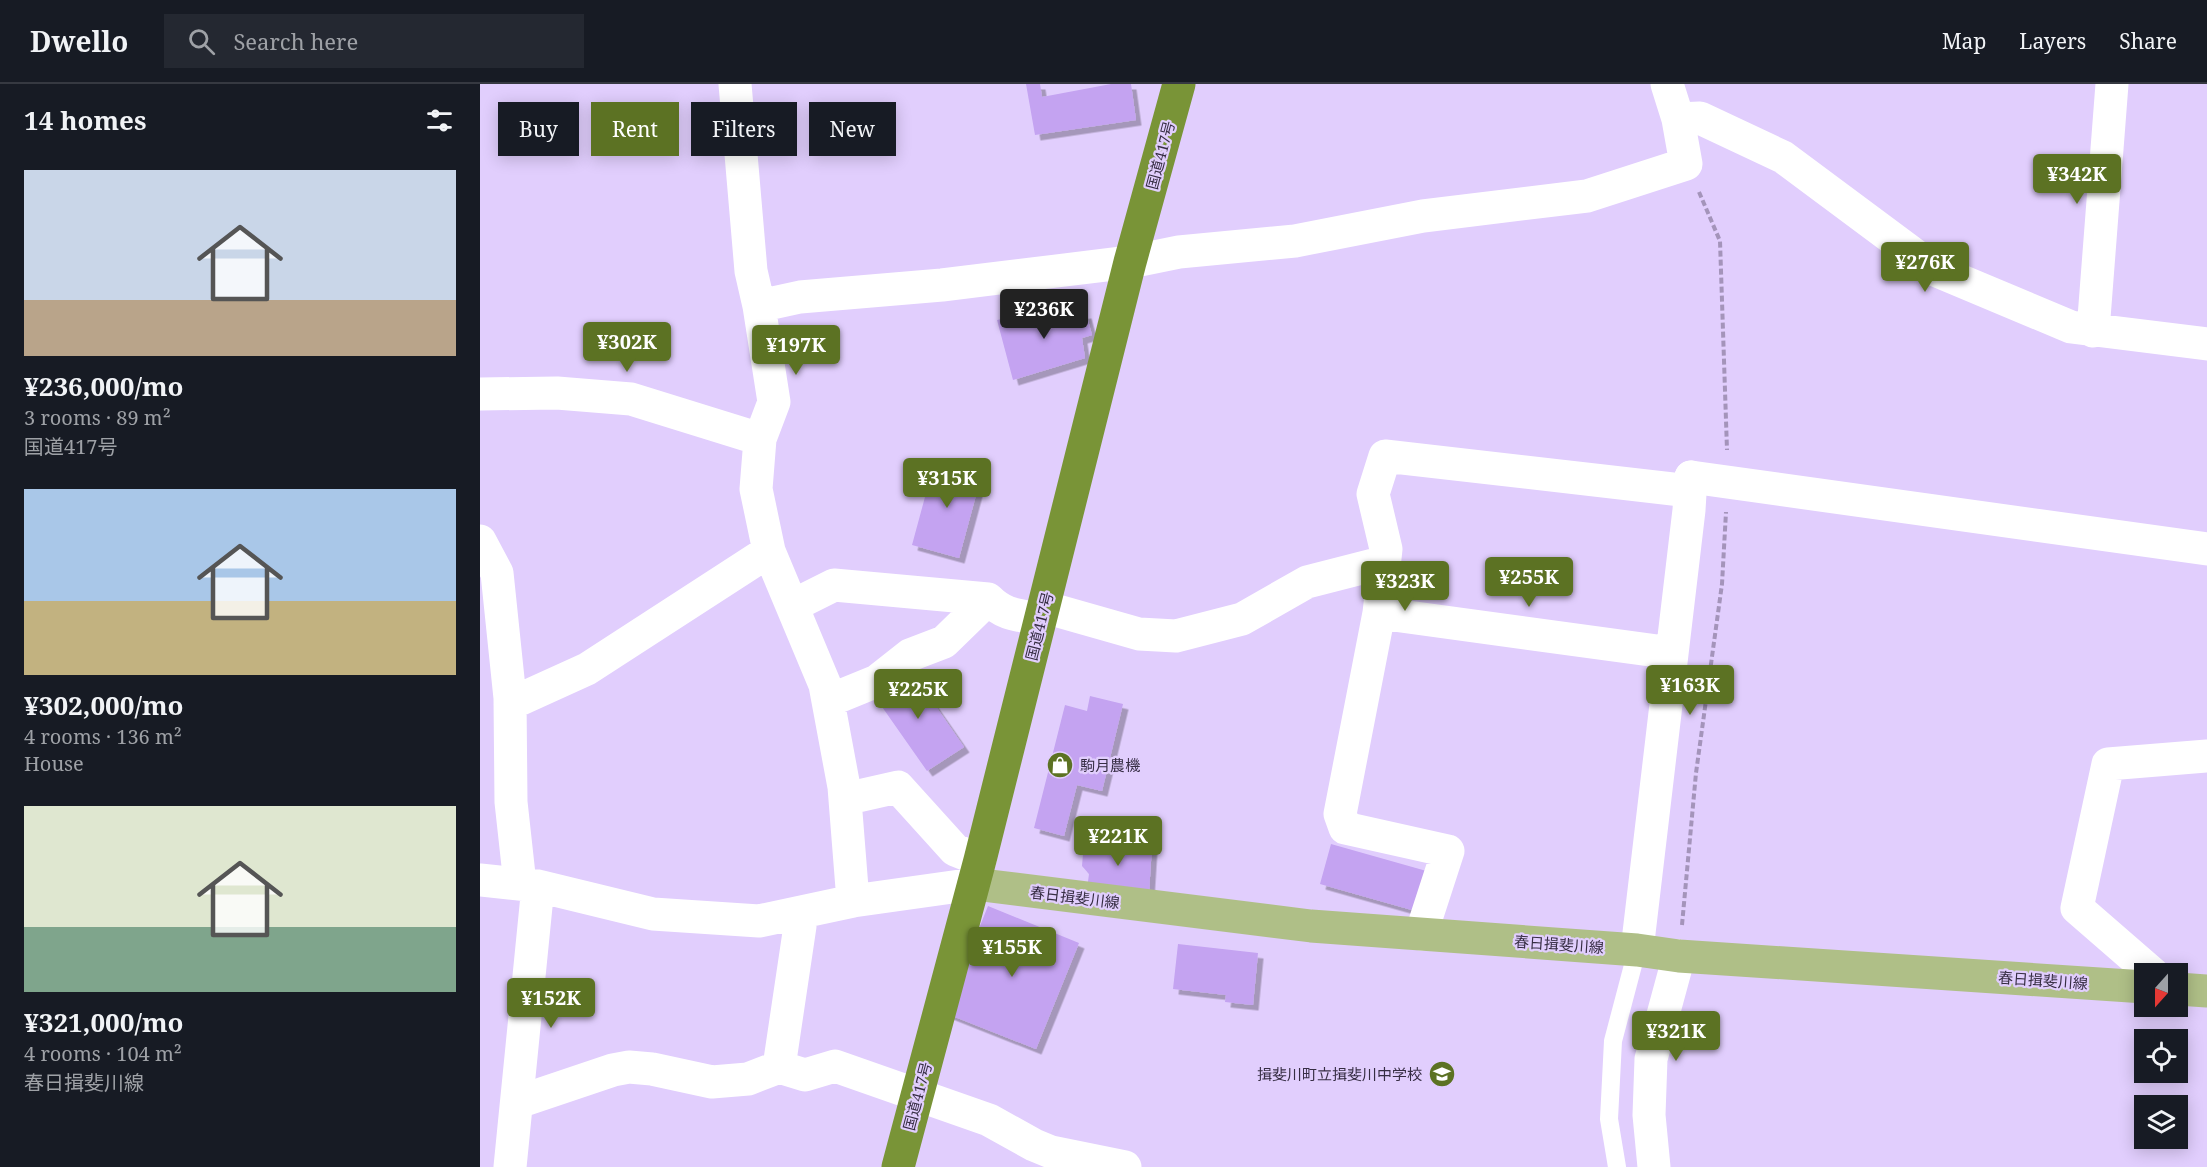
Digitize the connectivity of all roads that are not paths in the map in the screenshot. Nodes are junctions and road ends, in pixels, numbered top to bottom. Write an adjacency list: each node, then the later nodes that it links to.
1 (735, 84): 7 (street)
2 (1179, 84): 6 (highway, 国道417号)
3 (1667, 84): 5 (street)
4 (2112, 84): 8 (street)
5 (1678, 119): 6 (street); 8 (street)
6 (1130, 262): 7 (street); 19 (highway, 国道417号)
7 (759, 306): 11 (street)
8 (2093, 331): 9 (street)
9 (2207, 344)
10 (480, 394): 11 (street)
11 (760, 439): 15 (street)
12 (1690, 484): 14 (street); 16 (street); 21 (street)
13 (480, 541): 23 (street)
14 (2207, 549)
15 (769, 551): 18 (street); 23 (street)
16 (1384, 562): 19 (street); 20 (street)
17 (985, 599): 18 (street); 19 (street); 22 (street)
18 (792, 606): 22 (street)
19 (1042, 613): 26 (highway, 国道417号)
20 (1379, 613): 21 (street); 31 (street)
21 (1672, 653): 32 (street)
22 (828, 701): 25 (street)
23 (510, 704): 28 (street)
24 (2207, 756): 34 (street)
25 (845, 799): 26 (street); 29 (street)
26 (977, 872): 29 (street); 31 (main road, 春日揖斐川線); 39 (highway, 国道417号)
27 (480, 880): 28 (street)
28 (529, 885): 30 (street); 40 (street)
29 (853, 901): 30 (street)
30 (799, 913): 38 (street)
31 (1421, 934): 32 (main road, 春日揖斐川線)
32 (1637, 950): 33 (main road, 春日揖斐川線); 44 (lane)
33 (1679, 956): 35 (main road, 春日揖斐川線); 45 (street)
34 (2140, 963)
35 (2134, 986)
36 (2188, 990): 37 (main road)
37 (2207, 991)
38 (779, 1067): 39 (street); 40 (street)
39 (917, 1094): 42 (highway, 国道417号); 43 (street)
40 (518, 1102): 41 (street)
41 (510, 1167)
42 (898, 1167)
43 (1125, 1167)
44 (1617, 1167)
45 (1654, 1167)

